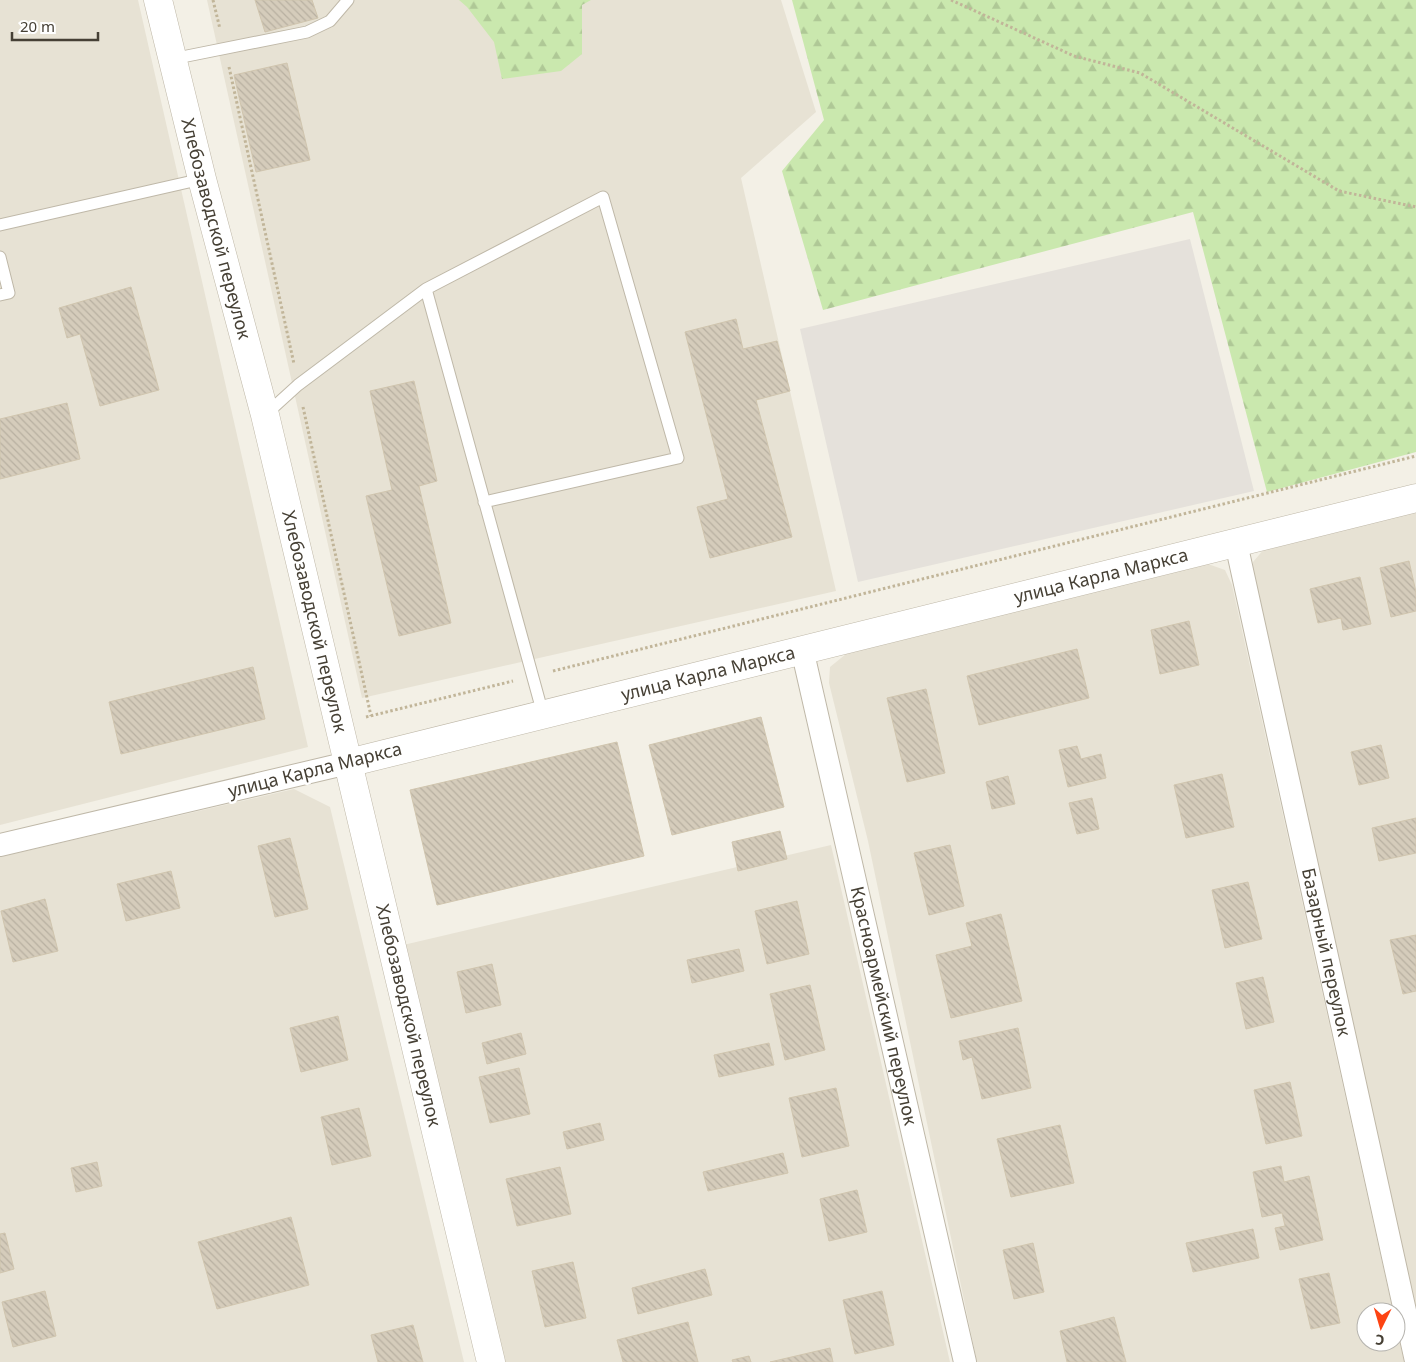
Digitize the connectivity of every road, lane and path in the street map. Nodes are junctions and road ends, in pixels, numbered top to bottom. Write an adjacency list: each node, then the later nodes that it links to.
1 (158, 0): 6 (street, Хлебозаводской переулок)
2 (213, 0): 5 (path)
3 (348, 0): 5 (lane)
4 (951, 0): 8 (path)
5 (225, 49): 6 (lane); 13 (path)
6 (172, 59): 7 (street, Хлебозаводской переулок)
7 (202, 179): 9 (lane); 14 (street, Хлебозаводской переулок)
8 (1416, 207)
9 (0, 225)
10 (0, 257): 12 (lane)
11 (426, 289): 13 (lane); 17 (lane); 17 (lane)
12 (0, 295)
13 (298, 385): 14 (lane); 22 (path)
14 (265, 415): 23 (street, Хлебозаводской переулок)
15 (1416, 456): 20 (path)
16 (1416, 498): 18 (street, улица Карла Маркса)
17 (484, 502): 20 (lane)
18 (1236, 543): 19 (street, улица Карла Маркса); 26 (street, Базарный переулок)
19 (802, 649): 21 (street, улица Карла Маркса); 28 (street, Красноармейский переулок)
20 (532, 676): 21 (lane); 22 (path)
21 (543, 714): 24 (street, улица Карла Маркса)
22 (371, 716): 23 (path)
23 (339, 724): 24 (street, Хлебозаводской переулок)
24 (348, 763): 25 (street, улица Карла Маркса); 27 (street, Хлебозаводской переулок)
25 (0, 845)
26 (1416, 1361)
27 (491, 1362)
28 (965, 1362)

